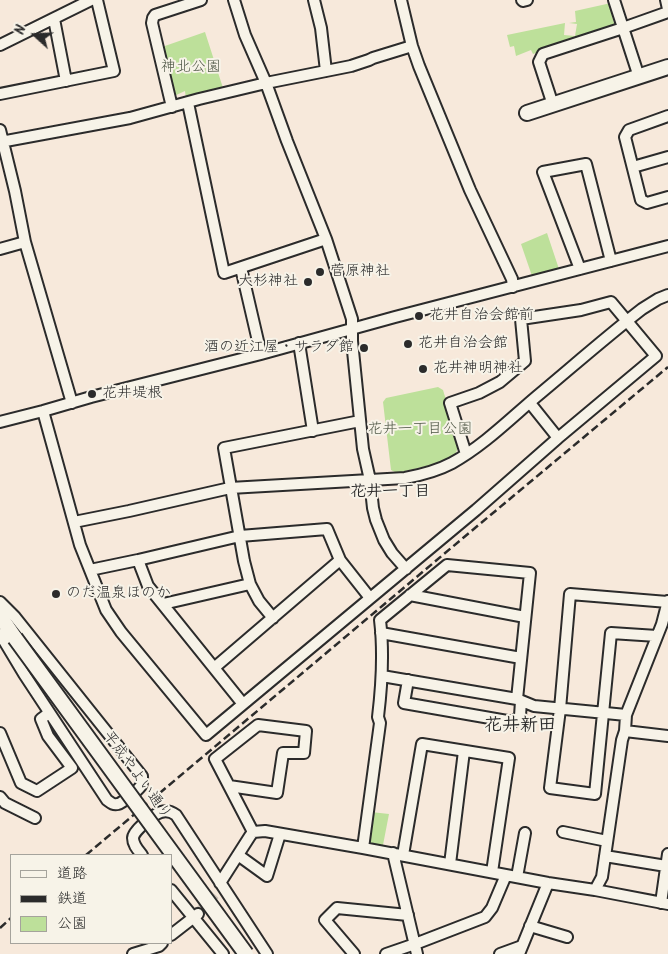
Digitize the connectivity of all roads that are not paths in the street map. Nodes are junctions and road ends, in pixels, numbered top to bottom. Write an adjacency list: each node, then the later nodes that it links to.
1 (90, 0): 12 (street)
2 (97, 0): 19 (street)
3 (201, 0): 24 (street)
4 (234, 0): 20 (street)
5 (314, 0): 17 (street)
6 (401, 0): 15 (street)
7 (522, 0): 8 (street)
8 (528, 0)
9 (614, 0): 13 (street)
10 (666, 0): 11 (street)
11 (668, 11): 13 (street)
12 (54, 19): 14 (street); 19 (street)
13 (623, 28): 18 (street); 23 (street)
14 (0, 45)
15 (412, 46): 17 (street); 39 (street)
16 (668, 67): 18 (street)
17 (326, 71): 20 (street)
18 (639, 77): 23 (street)
19 (66, 81): 21 (street)
20 (266, 83): 22 (street); 32 (street)
21 (0, 94)
22 (188, 103): 24 (street); 37 (street)
23 (553, 105): 25 (street)
24 (172, 107): 28 (street)
25 (527, 113)
26 (668, 116): 30 (street)
27 (0, 130): 28 (street)
28 (1, 142): 33 (street)
29 (668, 157): 30 (street)
30 (633, 167): 31 (street)
31 (668, 198)
32 (326, 239): 37 (street); 42 (street)
33 (25, 242): 35 (street); 45 (street)
34 (668, 246): 36 (street)
35 (0, 249)
36 (611, 261): 38 (street); 38 (street)
37 (241, 268): 44 (street)
38 (580, 269): 39 (street)
39 (513, 287): 42 (street)
40 (668, 295): 41 (street)
41 (627, 321): 46 (street); 51 (street); 52 (street)
42 (351, 328): 43 (street); 48 (street)
43 (299, 343): 44 (street); 50 (street)
44 (261, 354): 45 (street)
45 (72, 402): 47 (street)
46 (530, 402): 51 (street); 52 (street)
47 (43, 412): 49 (street); 55 (street)
48 (360, 421): 50 (street); 53 (street)
49 (0, 422)
50 (313, 430): 54 (street)
51 (558, 438): 59 (street)
52 (466, 454): 53 (street)
53 (370, 480): 54 (street); 59 (street)
54 (230, 488): 55 (street); 56 (street)
55 (74, 522): 60 (street)
56 (240, 536): 57 (street); 58 (street); 61 (street)
57 (138, 560): 60 (street); 66 (street)
58 (340, 560): 63 (street); 69 (street)
59 (406, 569): 63 (street)
60 (90, 570): 78 (street)
61 (250, 584): 66 (street); 69 (street)
62 (410, 595): 68 (street); 68 (street); 70 (street)
63 (370, 598): 78 (street)
64 (0, 602): 80 (street)
65 (668, 602): 72 (street); 79 (street)
66 (163, 604): 74 (street)
67 (0, 616): 121 (street, 平成やよい通り, bridge)
68 (525, 617): 73 (street)
69 (273, 618): 74 (street)
70 (382, 633): 73 (street); 75 (street)
71 (0, 634): 80 (street)
72 (657, 636): 81 (street); 82 (street)
73 (521, 658): 77 (street)
74 (214, 668): 78 (street)
75 (382, 676): 76 (street); 95 (street)
76 (408, 680): 77 (street); 77 (street)
77 (519, 700): 79 (street)
78 (243, 704)
79 (560, 709): 81 (street); 81 (street)
80 (49, 713): 84 (street)
81 (603, 713): 82 (street)
82 (626, 715): 83 (street)
83 (625, 730): 85 (street); 94 (street)
84 (0, 733)
85 (668, 736)
86 (464, 751): 97 (street); 101 (street); 103 (street)
87 (229, 786): 87 (street); 90 (street)
88 (0, 797): 89 (street)
89 (35, 818)
90 (254, 832): 93 (street); 99 (street)
91 (562, 832): 94 (street)
92 (525, 833): 105 (street)
93 (280, 834): 95 (street); 99 (street)
94 (607, 841): 100 (street)
95 (363, 848): 97 (street)
96 (141, 854): 106 (street)
97 (398, 854): 101 (street); 112 (street)
98 (668, 854): 102 (street)
99 (238, 855): 106 (street)
100 (605, 856): 102 (street); 108 (street)
101 (450, 864): 103 (street)
102 (667, 869): 110 (street)
103 (492, 872): 104 (street)
104 (506, 875): 105 (street); 117 (street)
105 (517, 877): 107 (street)
106 (220, 883): 122 (street)
107 (548, 883): 108 (street); 113 (street)
108 (595, 890): 110 (street)
109 (172, 891): 111 (street)
110 (664, 904)
111 (196, 915): 114 (street); 120 (street)
112 (408, 915): 117 (street); 123 (street)
113 (530, 926): 115 (street); 118 (street)
114 (172, 934)
115 (567, 937)
116 (161, 946): 119 (street)
117 (416, 949): 124 (street)
118 (520, 950): 125 (street)
119 (133, 954)
120 (223, 954)
121 (246, 954)
122 (266, 954)
123 (354, 954)
124 (386, 954)
125 (500, 954)

